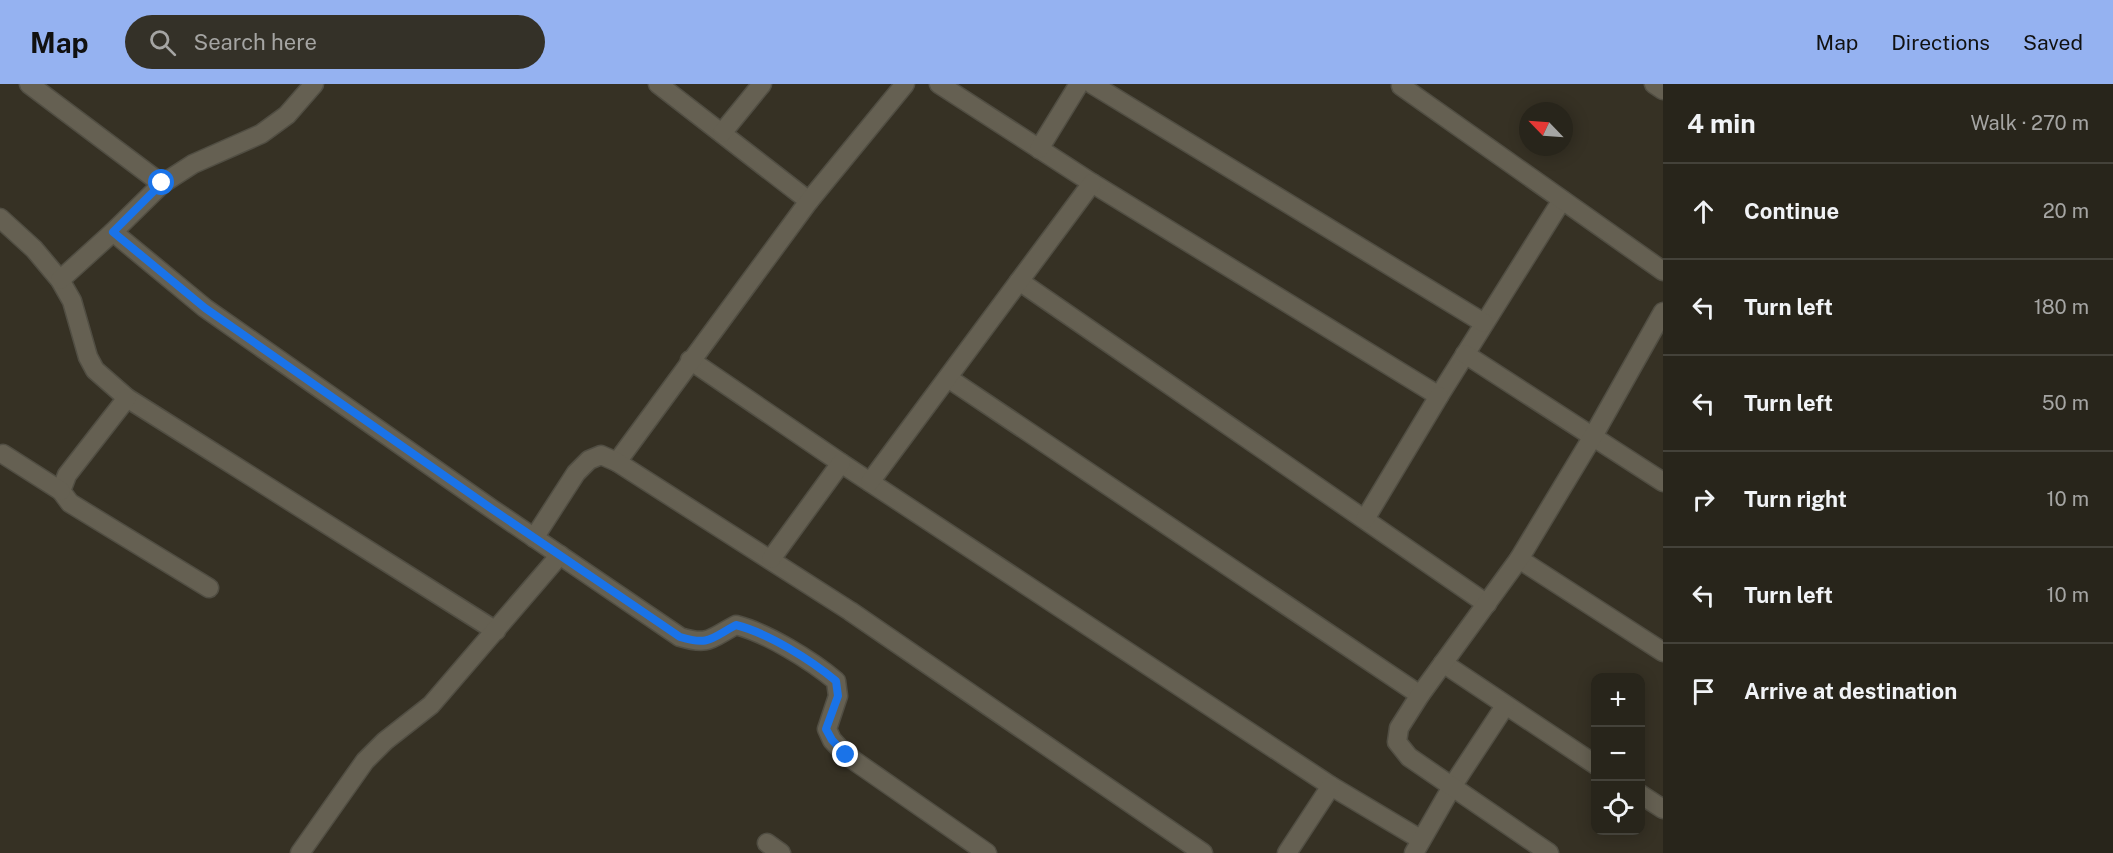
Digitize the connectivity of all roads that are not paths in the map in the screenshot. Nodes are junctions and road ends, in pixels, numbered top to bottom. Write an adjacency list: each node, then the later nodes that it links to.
1 (29, 84): 13 (street)
2 (314, 84): 13 (street)
3 (658, 84): 11 (street)
4 (762, 84): 11 (street)
5 (905, 84): 16 (street)
6 (939, 84): 12 (street)
7 (1090, 84): 12 (street); 23 (street)
8 (1654, 84): 10 (street)
9 (1401, 86): 15 (street)
10 (1663, 90)
11 (722, 134): 16 (street)
12 (1039, 149): 14 (street)
13 (162, 183): 18 (street)
14 (1092, 183): 21 (street); 27 (street)
15 (1562, 200): 19 (street); 23 (street)
16 (809, 201): 25 (street)
17 (0, 218): 20 (street)
18 (113, 232): 20 (street); 37 (street)
19 (1663, 271)
20 (60, 280): 28 (street)
21 (1019, 281): 26 (street); 36 (street)
22 (1663, 312): 29 (street)
23 (1484, 323): 24 (street)
24 (1465, 354): 27 (street); 29 (street)
25 (690, 360): 31 (street); 32 (street)
26 (948, 378): 33 (street); 46 (street)
27 (1439, 396): 36 (street)
28 (127, 398): 35 (street); 43 (street)
29 (1592, 438): 34 (street); 39 (street)
30 (3, 454): 35 (street)
31 (617, 462): 37 (street); 40 (street)
32 (841, 464): 33 (street); 40 (street)
33 (870, 482): 50 (street)
34 (1663, 482)
35 (61, 490): 41 (street)
36 (1365, 519): 42 (street)
37 (534, 538): 38 (street)
38 (560, 555): 43 (street); 55 (street)
39 (1519, 559): 42 (street); 44 (street)
40 (771, 560): 56 (street)
41 (209, 588)
42 (1486, 604): 45 (street)
43 (496, 631): 54 (street)
44 (1663, 652)
45 (1443, 663): 46 (street); 47 (street)
46 (1420, 695): 49 (street)
47 (1505, 706): 48 (street); 49 (street)
48 (1591, 762)
49 (1453, 785): 53 (street); 58 (street)
50 (1331, 786): 53 (street); 57 (street)
51 (1645, 797): 52 (street)
52 (1663, 809)
53 (1417, 846)
54 (300, 853)
55 (987, 853)
56 (1203, 853)
57 (1287, 853)
58 (1549, 853)

